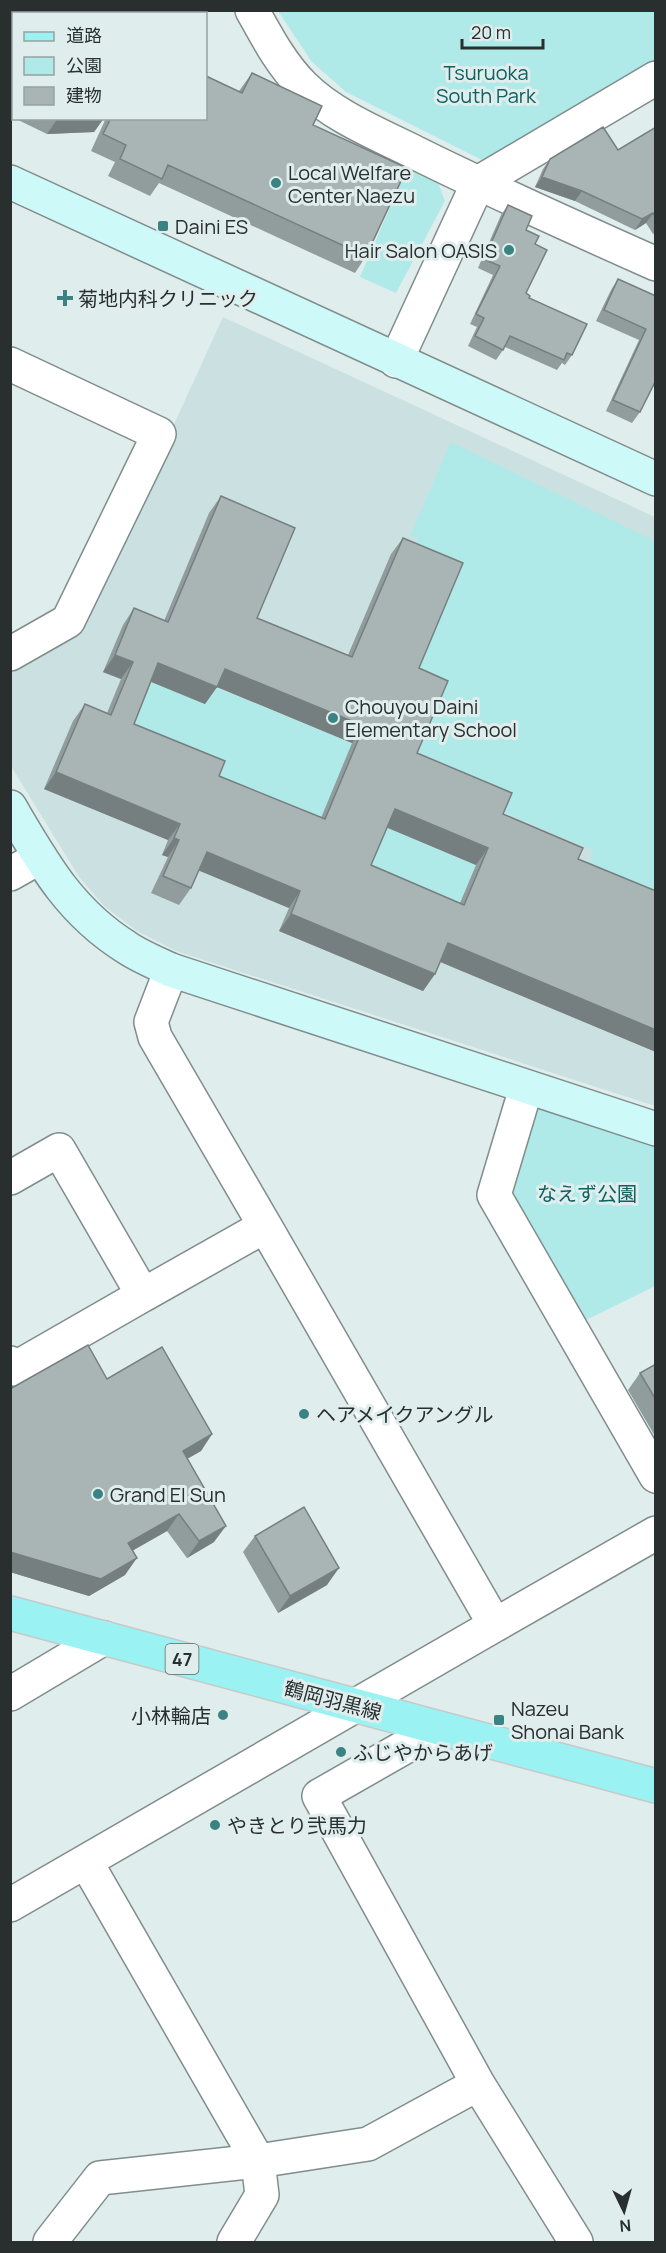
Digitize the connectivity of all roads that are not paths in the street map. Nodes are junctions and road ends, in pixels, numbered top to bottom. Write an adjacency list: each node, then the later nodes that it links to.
1 (252, 10): 4 (street)
2 (656, 78): 4 (street)
3 (10, 182): 6 (street)
4 (478, 183): 5 (street); 6 (street)
5 (656, 264)
6 (396, 361): 8 (street)
7 (10, 364): 9 (street)
8 (656, 479)
9 (10, 654)
10 (10, 807): 11 (street)
11 (40, 857): 12 (street); 13 (street)
12 (10, 874)
13 (171, 970): 14 (street); 17 (street)
14 (525, 1088): 15 (street); 20 (street)
15 (656, 1129)
16 (10, 1178): 18 (street)
17 (265, 1226): 18 (street); 23 (street)
18 (143, 1296): 19 (street)
19 (10, 1363)
20 (656, 1476)
21 (656, 1533): 23 (street)
22 (10, 1613): 24 (main road, 鶴岡羽黒線 / 47)
23 (495, 1625): 26 (street)
24 (104, 1638): 25 (street); 26 (main road, 鶴岡羽黒線 / 47)
25 (10, 1694)
26 (353, 1705): 27 (main road, 鶴岡羽黒線 / 47); 29 (street)
27 (438, 1728): 28 (main road, 鶴岡羽黒線 / 47); 31 (street)
28 (656, 1786)
29 (86, 1862): 30 (street); 32 (street)
30 (10, 1905)
31 (478, 2084): 32 (street); 35 (street)
32 (258, 2161): 33 (street); 34 (street)
33 (50, 2242)
34 (234, 2242)
35 (576, 2242)

